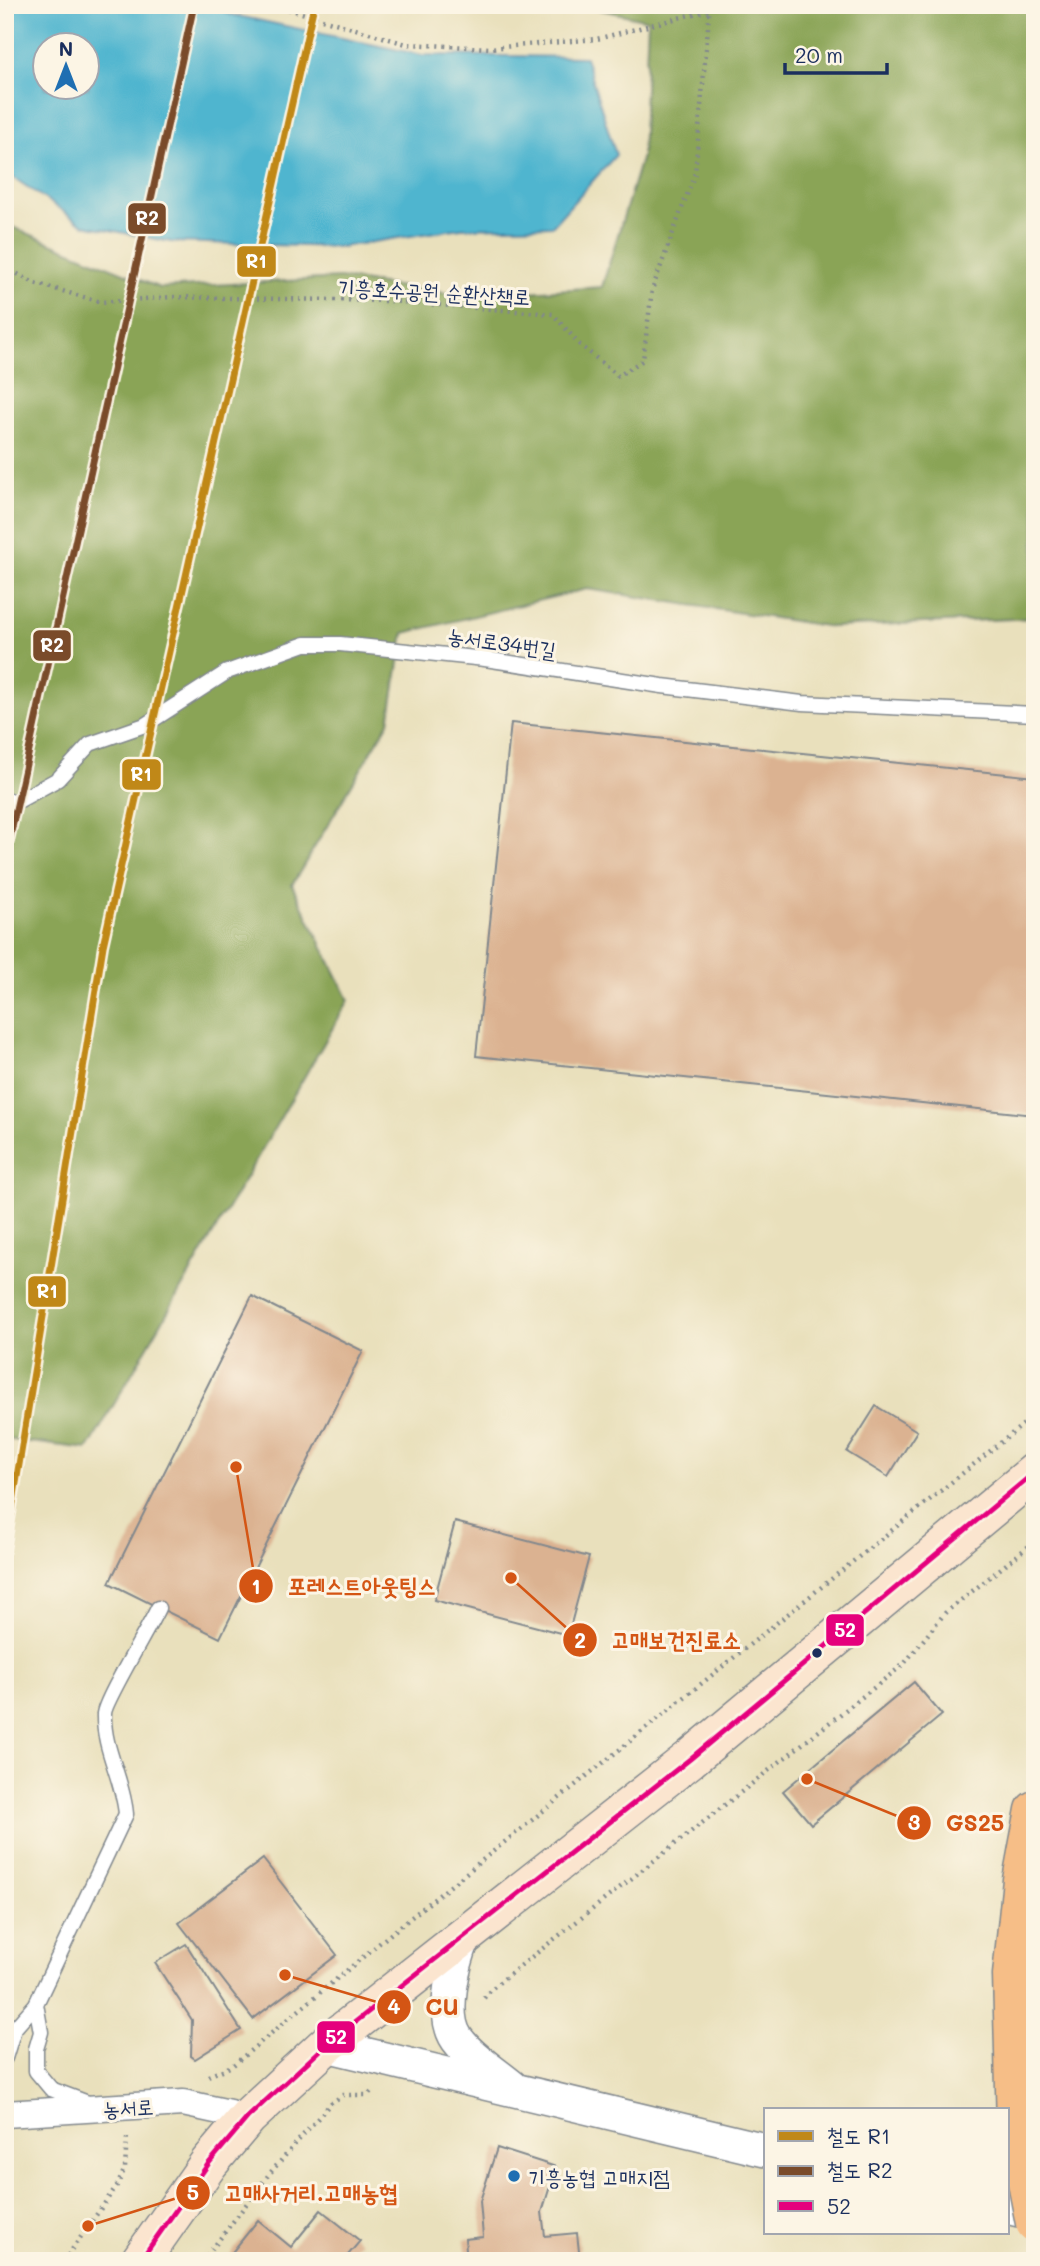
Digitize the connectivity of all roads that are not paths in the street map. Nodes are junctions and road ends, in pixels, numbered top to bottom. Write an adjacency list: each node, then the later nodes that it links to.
1 (1035, 714): 2 (lane, 농서로34번길)
2 (5, 800)
3 (1035, 1472): 6 (main road)
4 (159, 1608): 7 (lane)
5 (1035, 1810): 17 (highway, bridge)
6 (464, 1937): 8 (main road); 10 (street)
7 (36, 2004): 9 (lane); 11 (lane)
8 (326, 2045): 10 (street); 13 (main road)
9 (5, 2058)
10 (516, 2090): 14 (street)
11 (102, 2108): 12 (street, 농서로); 13 (street, 농서로)
12 (5, 2114)
13 (248, 2117): 18 (main road)
14 (764, 2150)
15 (1009, 2208): 16 (street)
16 (1035, 2214)
17 (1035, 2223)
18 (140, 2261)

